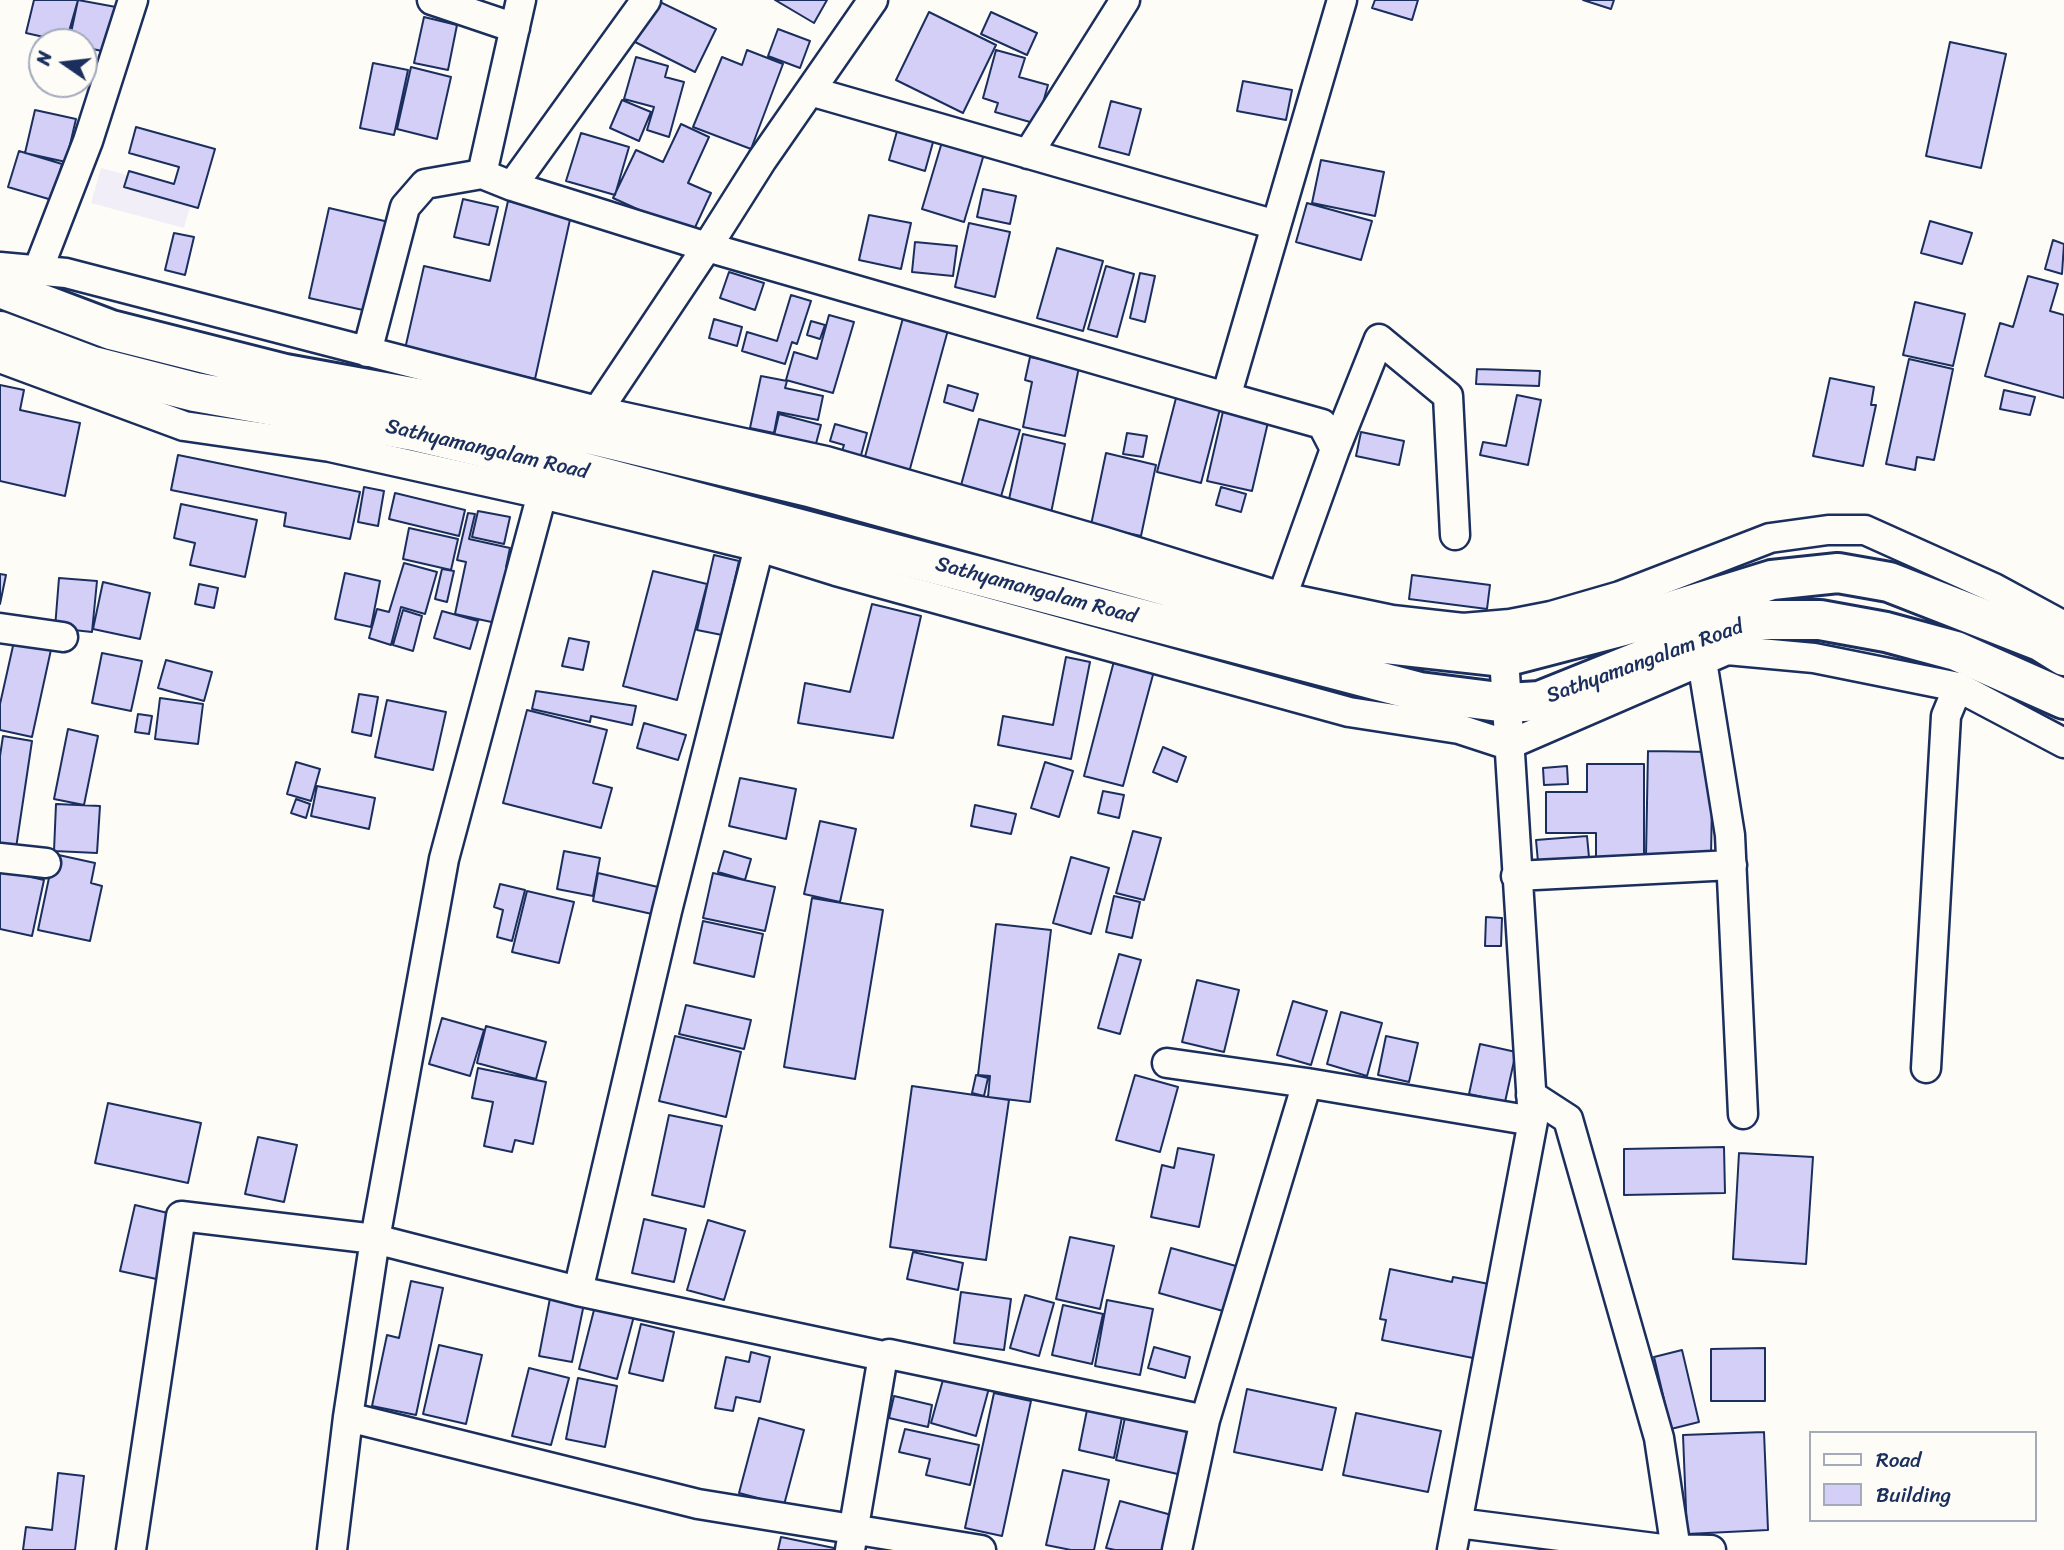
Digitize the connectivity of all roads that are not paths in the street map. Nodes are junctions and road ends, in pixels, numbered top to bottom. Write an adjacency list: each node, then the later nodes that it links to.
1 (133, 0): 16 (street)
2 (432, 0): 8 (street)
3 (521, 0): 8 (street)
4 (646, 0): 12 (street)
5 (873, 0): 9 (street)
6 (1125, 0): 10 (street)
7 (1342, 0): 13 (street)
8 (515, 28): 11 (street)
9 (810, 91): 10 (street); 14 (street)
10 (1028, 153): 13 (street)
11 (482, 174): 12 (street); 19 (street)
12 (512, 186): 14 (street)
13 (1276, 225): 21 (street)
14 (707, 247): 21 (street); 22 (street)
15 (0, 267): 16 (street)
16 (38, 270): 19 (street)
17 (0, 288): 22 (highway)
18 (0, 331): 24 (highway, Sathyamangalam Road)
19 (367, 352): 22 (street)
20 (0, 358): 24 (street)
21 (1226, 397): 23 (street)
22 (590, 422): 24 (street); 27 (street); 32 (highway)
23 (1335, 449): 25 (street); 27 (street)
24 (552, 480): 26 (street); 36 (highway, Sathyamangalam Road); 48 (street)
25 (1455, 535)
26 (759, 547): 38 (street); 49 (street)
27 (1282, 597): 28 (street)
28 (2064, 626)
29 (0, 628): 30 (street)
30 (63, 638)
31 (2064, 656): 32 (highway)
32 (1504, 657): 36 (street)
33 (1702, 661): 34 (street); 38 (street); 41 (street)
34 (1958, 687): 37 (street); 44 (street)
35 (2064, 699): 36 (highway, Sathyamangalam Road)
36 (1507, 703): 38 (street)
37 (2064, 743)
38 (1508, 746): 42 (street)
39 (0, 858): 40 (street)
40 (46, 863)
41 (1732, 865): 42 (street); 47 (street)
42 (1516, 876): 46 (street)
43 (1167, 1063): 45 (street)
44 (1926, 1068)
45 (1307, 1083): 46 (street); 52 (street)
46 (1532, 1108): 53 (street); 55 (street)
47 (1742, 1114)
48 (375, 1239): 49 (street); 51 (street); 56 (street)
49 (578, 1291): 50 (street)
50 (883, 1356): 52 (street); 54 (street)
51 (348, 1417): 54 (street); 57 (street)
52 (1205, 1420): 59 (street)
53 (1455, 1536): 55 (street)
54 (852, 1540): 58 (street)
55 (1669, 1549): 60 (street)
56 (131, 1550)
57 (332, 1550)
58 (981, 1550)
59 (1177, 1550)
60 (1711, 1550)

